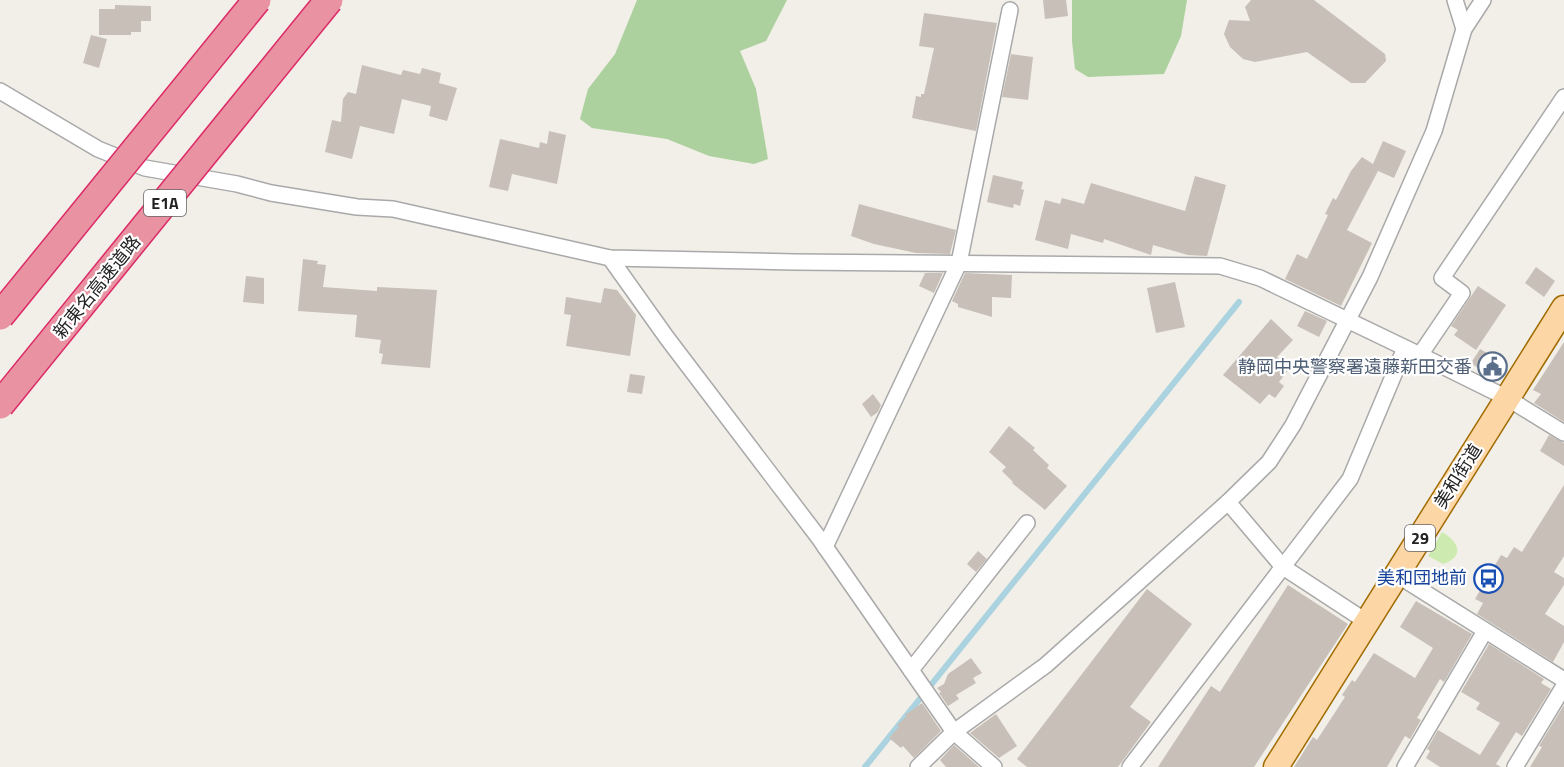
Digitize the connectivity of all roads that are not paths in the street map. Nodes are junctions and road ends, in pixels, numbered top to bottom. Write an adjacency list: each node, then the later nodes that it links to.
1 (257, 0): 12 (highway, bridge)
2 (330, 0): 17 (highway, 新東名高速道路 / E1A, bridge)
3 (1455, 0): 6 (street)
4 (1483, 0): 6 (street)
5 (1010, 10): 10 (street)
6 (1464, 29): 13 (street)
7 (0, 91): 9 (street)
8 (1564, 97): 15 (street)
9 (610, 258): 10 (street); 21 (street)
10 (959, 263): 13 (street); 21 (street)
11 (1564, 308): 16 (main road, 美和街道 / 29)
12 (0, 316)
13 (1347, 321): 14 (street); 19 (street)
14 (1405, 348): 15 (street); 22 (street)
15 (1420, 355): 16 (street)
16 (1507, 398): 18 (street); 23 (main road, 美和街道 / 29)
17 (0, 405)
18 (1564, 433)
19 (1228, 502): 22 (street); 29 (street)
20 (1027, 523): 26 (street)
21 (825, 548): 26 (street)
22 (1283, 567): 24 (street); 33 (street)
23 (1397, 575): 24 (main road, 美和街道 / 29); 25 (street)
24 (1367, 622): 30 (main road, 美和街道 / 29)
25 (1485, 631): 27 (street); 34 (street)
26 (911, 670): 29 (street)
27 (1564, 680)
28 (1564, 686): 35 (street)
29 (954, 732): 31 (street); 32 (street)
30 (1281, 765)
31 (918, 767)
32 (994, 767)
33 (1130, 767)
34 (1405, 767)
35 (1515, 767)

